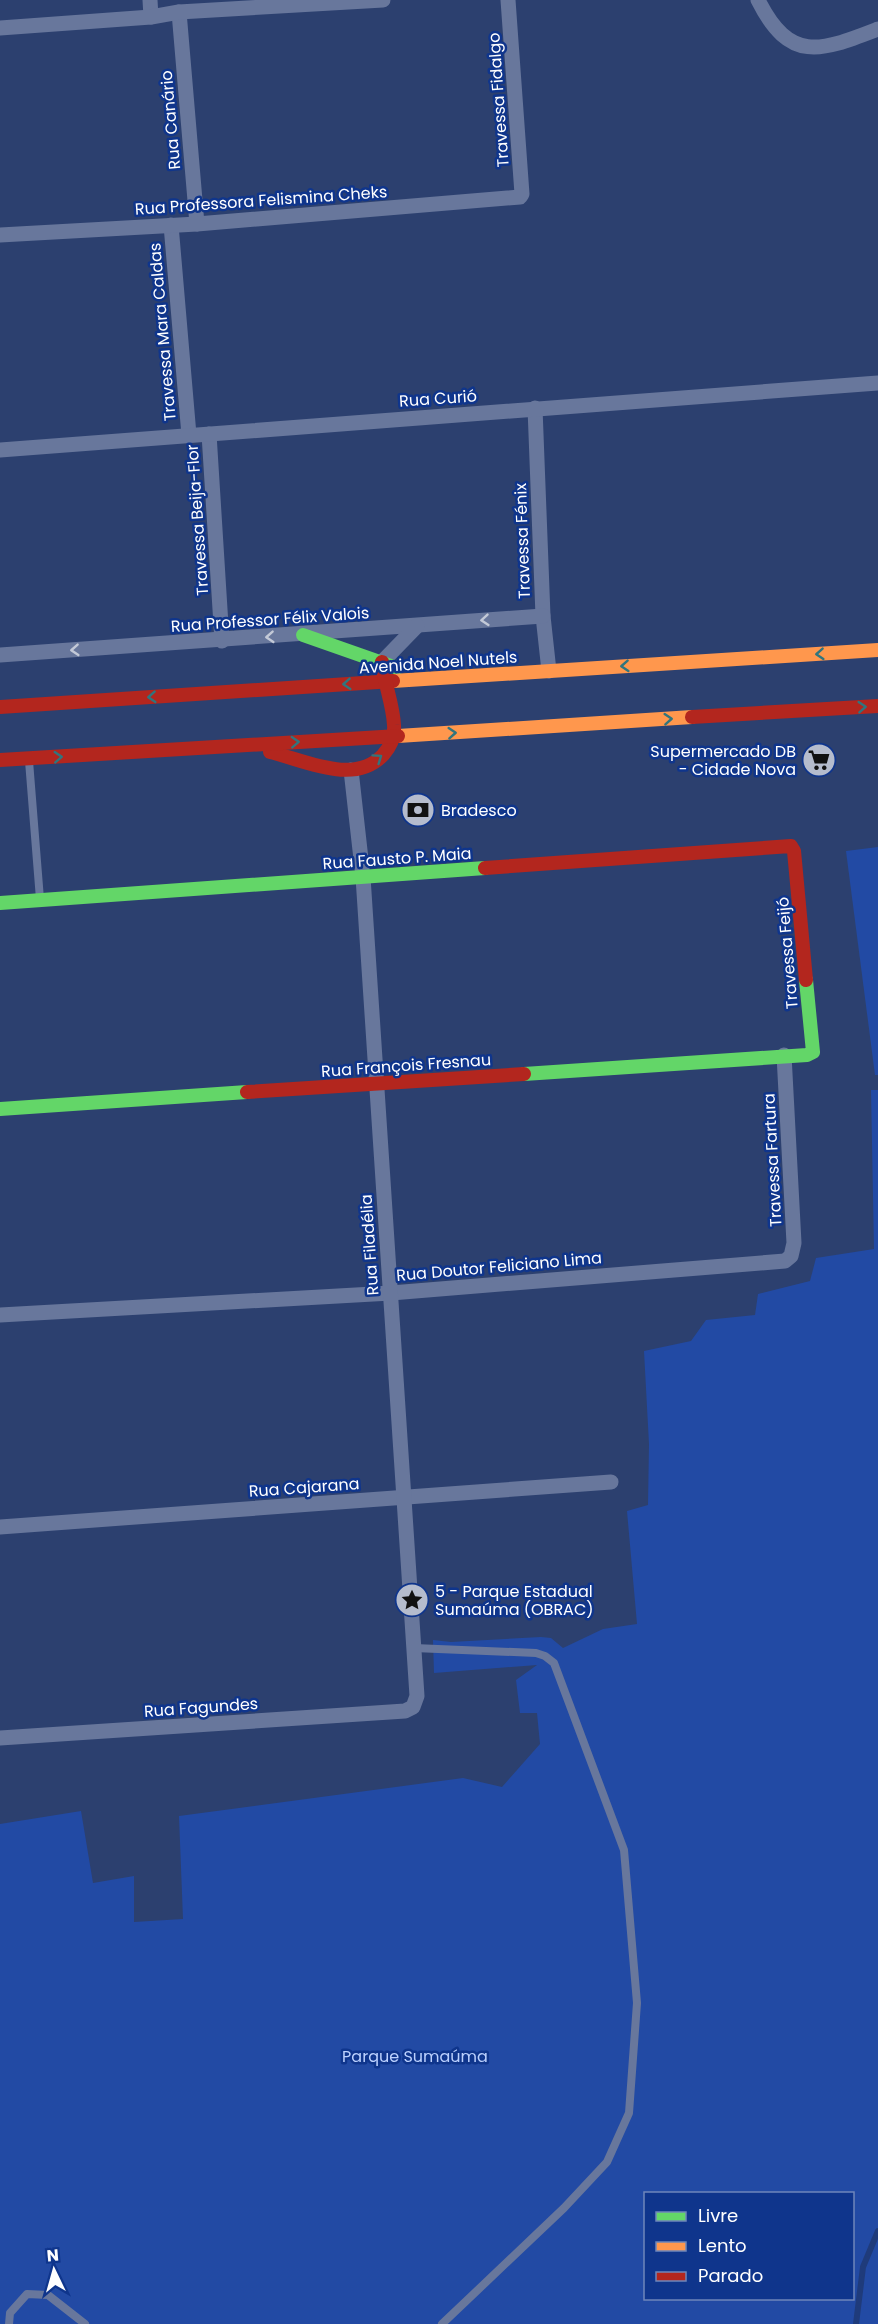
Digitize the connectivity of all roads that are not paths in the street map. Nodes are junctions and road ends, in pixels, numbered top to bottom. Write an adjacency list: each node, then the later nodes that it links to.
1 (150, 0): 6 (street)
2 (383, 0): 5 (street)
3 (758, 0): 8 (street)
4 (509, 2): 9 (street, Travessa Fidalgo)
5 (178, 12): 6 (street); 11 (street, Rua Canário)
6 (151, 17): 7 (street)
7 (0, 28)
8 (878, 29)
9 (522, 194): 11 (street, Rua Professora Felismina Cheks)
10 (171, 225): 11 (street, Rua Professora Felismina Cheks); 12 (street, Rua Professora Felismina Cheks); 16 (street, Travessa Mara Caldas)
11 (196, 225)
12 (0, 235)
13 (878, 383): 14 (street, Rua Curió)
14 (535, 408): 15 (street, Rua Curió); 18 (street, Travessa Fénix)
15 (209, 434): 16 (street, Rua Curió); 21 (street, Travessa Beija-Flor)
16 (189, 435): 17 (street, Rua Curió)
17 (0, 450)
18 (543, 616): 19 (street, Rua Professor Félix Valois, one-way to 19); 25 (street, Travessa Fénix)
19 (417, 626): 20 (street, Rua Professor Félix Valois); 24 (street)
20 (303, 635): 21 (street, Rua Professor Félix Valois, one-way to 21); 24 (main road)
21 (222, 641): 23 (street, Rua Professor Félix Valois, one-way to 23)
22 (878, 650): 25 (main road, Avenida Noel Nutels, one-way to 25)
23 (0, 655)
24 (382, 662): 26 (main road); 27 (main road)
25 (549, 671): 26 (main road, Avenida Noel Nutels)
26 (427, 679): 27 (main road, Avenida Noel Nutels)
27 (382, 682): 29 (main road, Avenida Noel Nutels, one-way to 29); 30 (main road)
28 (878, 706): 30 (main road, one-way to 28)
29 (0, 707)
30 (394, 736): 31 (main road, one-way to 30); 34 (main road, one-way to 30)
31 (241, 746): 32 (main road, one-way to 31); 34 (main road)
32 (29, 758): 33 (main road); 37 (lane)
33 (0, 760)
34 (351, 771): 36 (street, Rua Filadélia)
35 (794, 851): 36 (main road, Rua Fausto P. Maia); 39 (main road, Travessa Feijó)
36 (363, 877): 37 (main road, Rua Fausto P. Maia); 41 (street, Rua Filadélia)
37 (40, 900): 38 (main road, Rua Fausto P. Maia)
38 (0, 903)
39 (813, 1052): 40 (main road, Rua François Fresnau)
40 (784, 1055): 41 (main road, Rua François Fresnau); 43 (street, Travessa Fartura)
41 (375, 1084): 42 (main road, Rua François Fresnau); 44 (street, Rua Filadélia)
42 (0, 1109)
43 (785, 1261): 44 (street, Rua Doutor Feliciano Lima)
44 (391, 1293): 45 (street, Rua Doutor Feliciano Lima); 47 (street, Rua Filadélia)
45 (0, 1315)
46 (611, 1482): 47 (street, Rua Cajarana)
47 (405, 1497): 48 (street, Rua Cajarana); 49 (street, Rua Filadélia)
48 (0, 1527)
49 (414, 1648): 50 (street, Rua Filadélia); 54 (lane)
50 (405, 1711): 51 (street, Rua Fagundes)
51 (0, 1738)
52 (9, 2324): 53 (lane)
53 (85, 2324)
54 (442, 2324)

